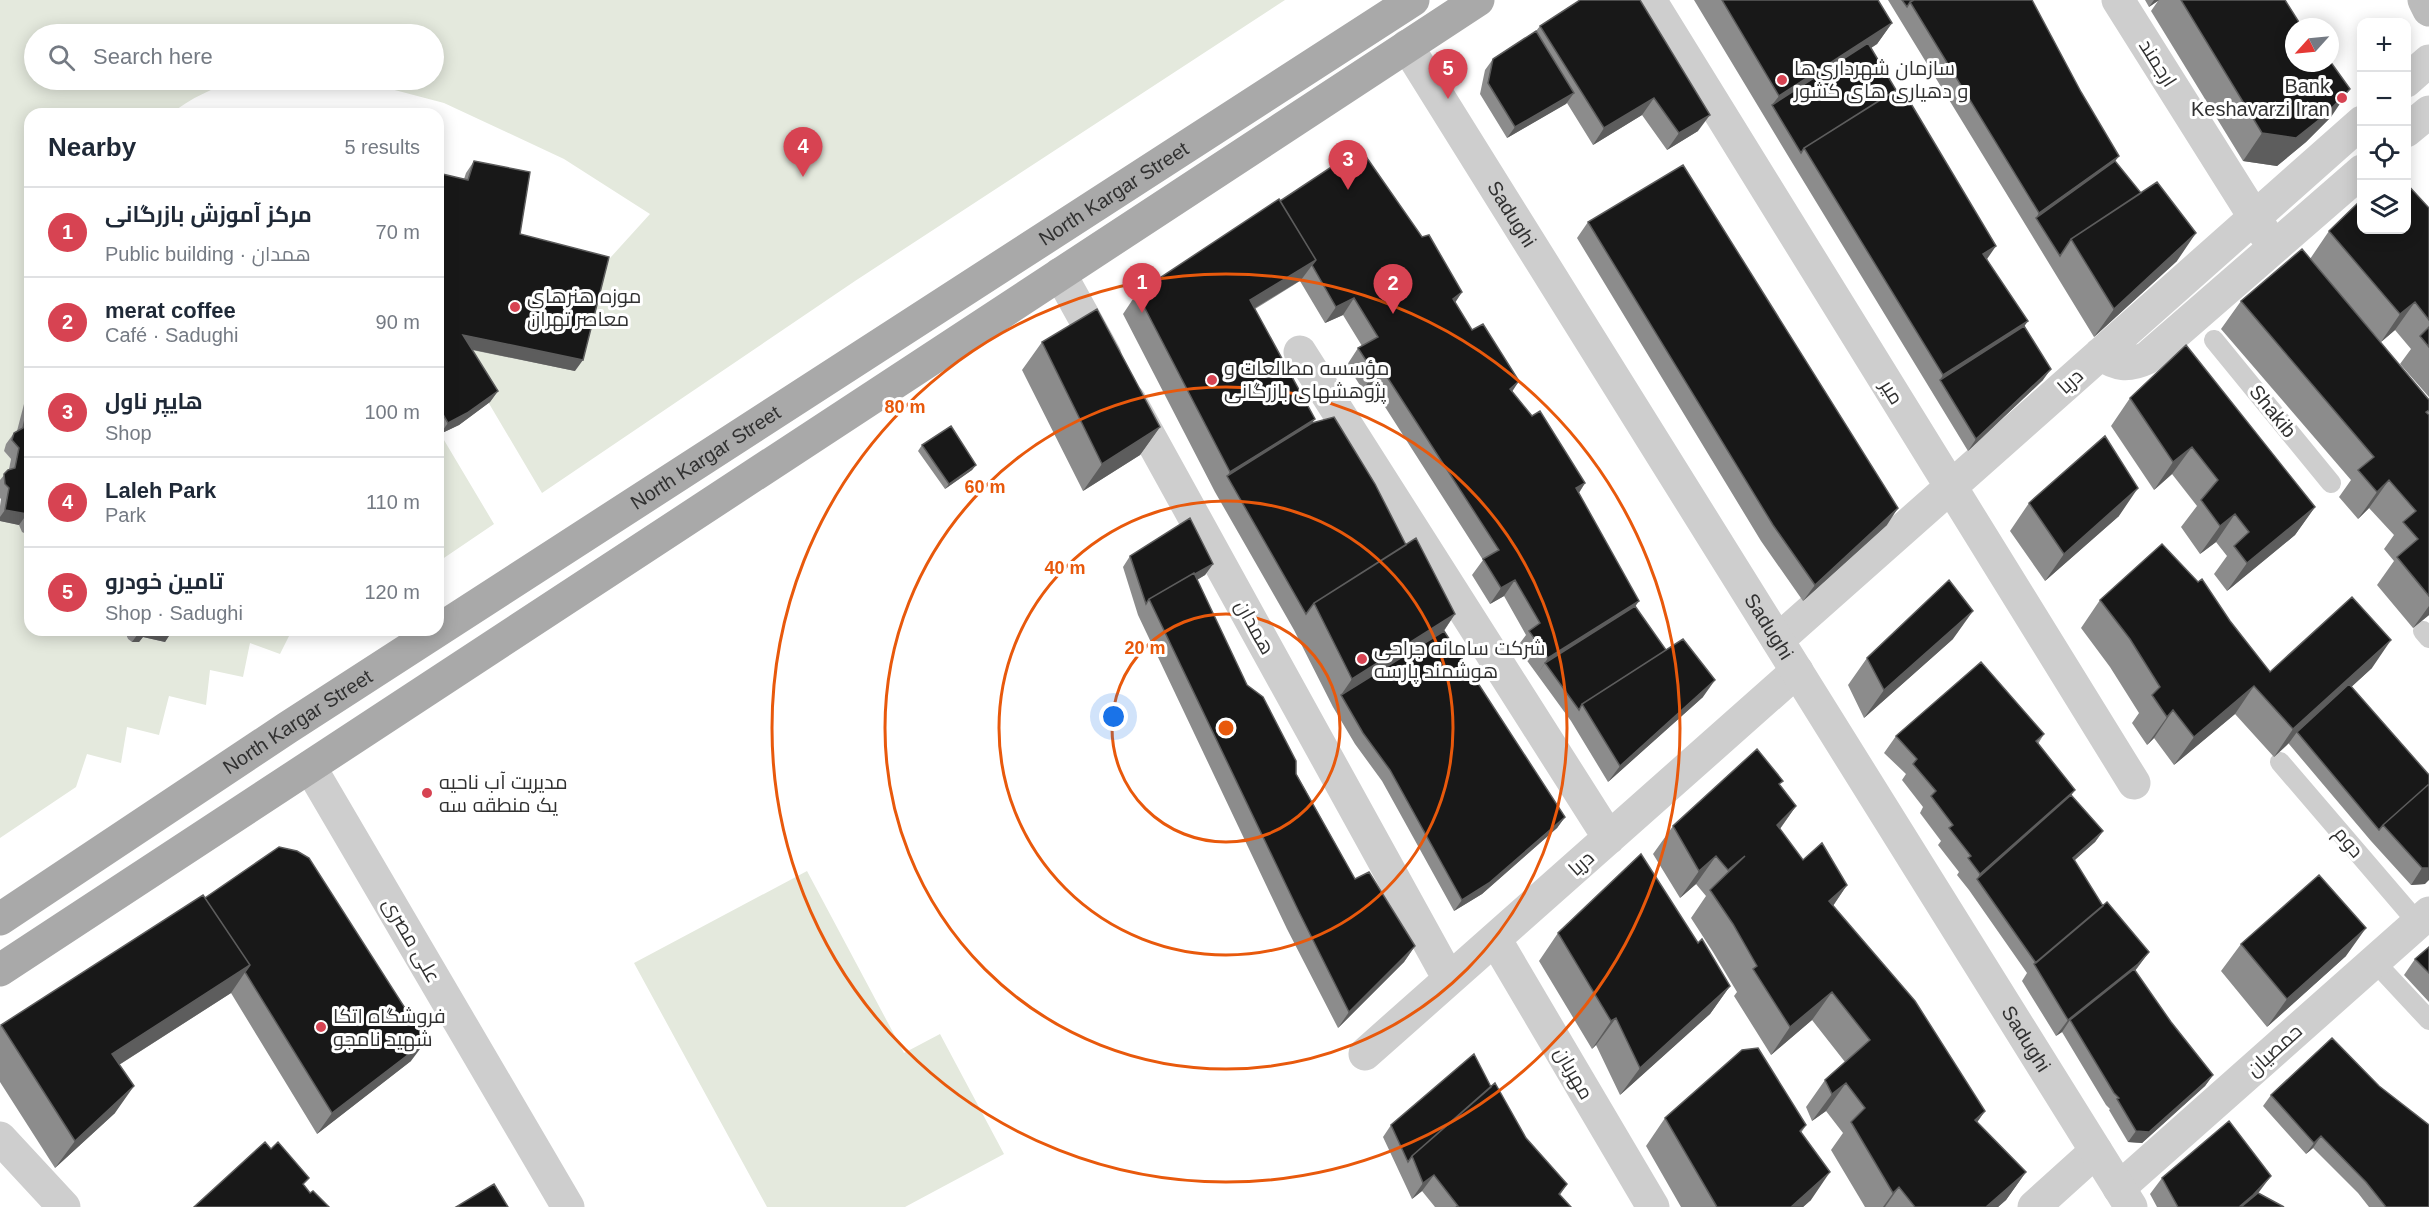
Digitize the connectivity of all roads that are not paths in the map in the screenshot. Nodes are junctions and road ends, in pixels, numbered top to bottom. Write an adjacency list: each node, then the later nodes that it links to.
1 (1478, 0): 7 (main road)
2 (1650, 0): 22 (street, میر)
3 (2118, 0): 14 (street, ارجمند)
4 (2424, 0): 6 (main road)
5 (1400, 8): 7 (main road); 15 (main road, North Kargar Street)
6 (2429, 10)
7 (1407, 46): 17 (main road); 25 (street, Sadughi)
8 (2429, 61): 9 (street)
9 (2411, 77)
10 (2429, 112): 12 (street)
11 (2357, 126): 14 (street, دریا)
12 (2411, 128)
13 (2357, 175): 16 (street)
14 (2255, 218): 16 (street, ارجمند); 20 (street, دریا)
15 (1042, 240): 17 (main road); 23 (main road, North Kargar Street)
16 (2274, 248): 20 (street)
17 (1060, 274): 29 (main road); 37 (street, همدان)
18 (2214, 340): 21 (lane, Shakib)
19 (1300, 352): 31 (street)
20 (2100, 354): 22 (street, دریا)
21 (2331, 483)
22 (1951, 487): 25 (street, دریا); 30 (street, میر)
23 (444, 627)
24 (431, 636): 27 (main road, North Kargar Street)
25 (1778, 640): 26 (street, Sadughi)
26 (1797, 671): 31 (street, دریا); 41 (street, Sadughi)
27 (287, 729): 29 (main road); 33 (main road, North Kargar Street)
28 (2280, 762): 32 (lane, دوم)
29 (310, 767): 36 (main road); 44 (street, علی مصری)
30 (2134, 783)
31 (1609, 838): 34 (street, دریا)
32 (2423, 918): 35 (street, حمصیان)
33 (0, 919)
34 (1495, 939): 37 (street, دریا); 45 (street, مهربان)
35 (2374, 961): 38 (lane); 42 (street, حمصیان)
36 (0, 970)
37 (1449, 979): 39 (street, دریا)
38 (2429, 1020)
39 (1365, 1054)
40 (0, 1138): 43 (street)
41 (2096, 1151): 42 (street, Sadughi); 46 (street)
42 (2125, 1198)
43 (64, 1207)
44 (568, 1207)
45 (1653, 1207)
46 (2034, 1207)

